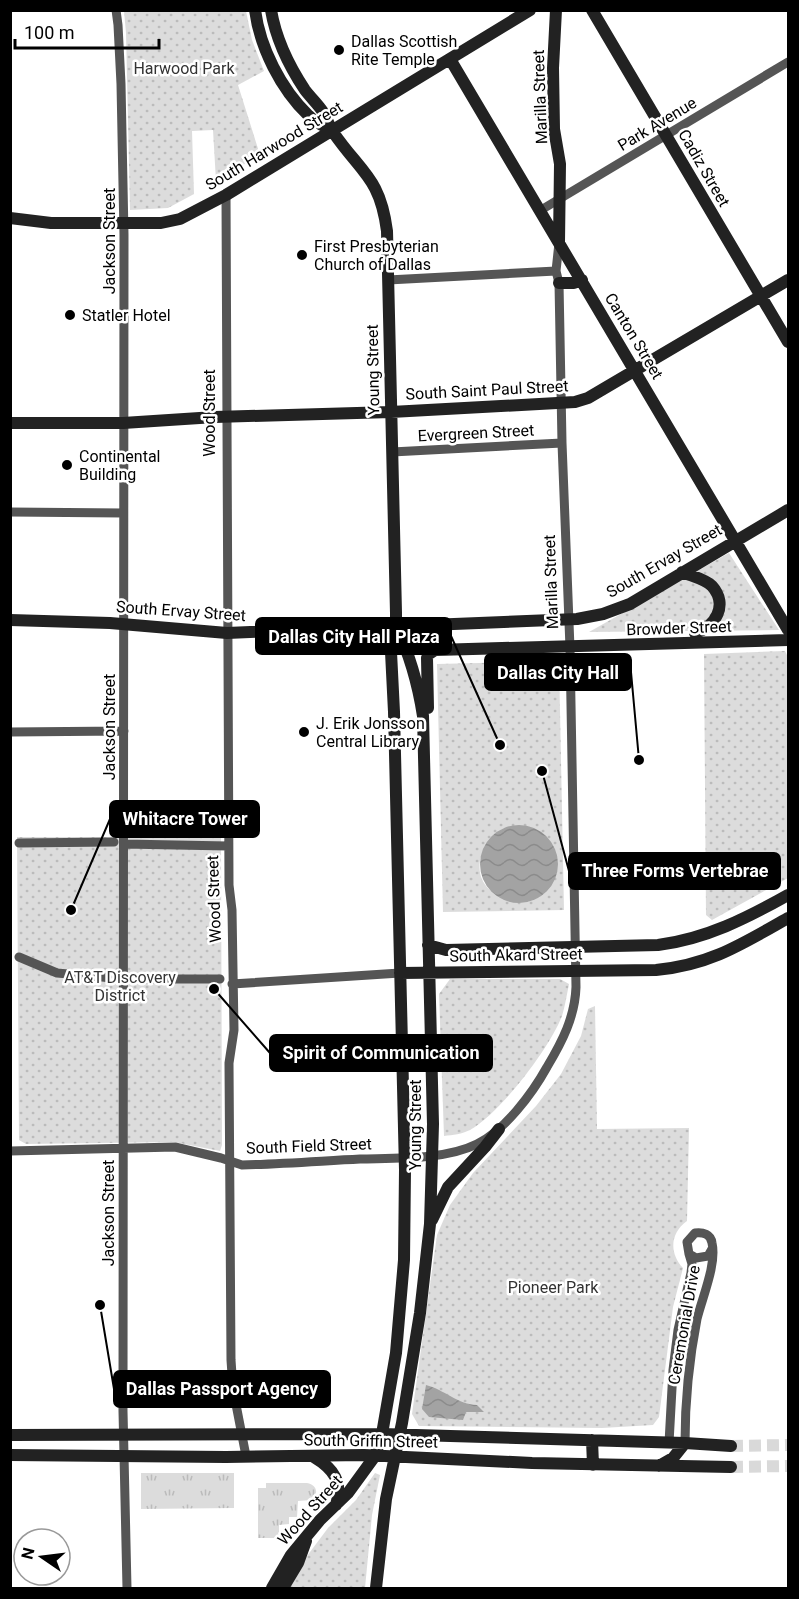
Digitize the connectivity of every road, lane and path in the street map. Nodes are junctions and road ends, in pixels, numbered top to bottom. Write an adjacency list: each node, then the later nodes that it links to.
1 (116, 10): 15 (street, Jackson Street)
2 (255, 10): 9 (main road, Young Street)
3 (270, 10): 9 (main road, Young Street)
4 (556, 10): 12 (main road, Marilla Street)
5 (591, 10): 10 (main road, Cadiz Street)
6 (526, 12): 7 (main road, South Harwood Street)
7 (450, 59): 9 (main road, South Harwood Street); 13 (main road, Canton Street)
8 (789, 62): 10 (street, Park Avenue)
9 (332, 130): 11 (main road, South Harwood Street); 18 (main road, Young Street)
10 (666, 136): 12 (street, Park Avenue); 21 (main road, Cadiz Street)
11 (226, 195): 15 (main road, South Harwood Street); 26 (street, Wood Street)
12 (560, 198): 13 (street, Park Avenue); 16 (main road, Marilla Street)
13 (541, 210): 16 (main road, Canton Street)
14 (10, 218): 15 (main road, South Harwood Street)
15 (124, 224): 28 (street, Jackson Street)
16 (559, 243): 17 (street, Marilla Street); 19 (main road, Canton Street)
17 (558, 277): 18 (street); 19 (main road); 24 (street, Marilla Street)
18 (388, 280): 25 (main road, Young Street)
19 (582, 280): 23 (main road, Canton Street)
20 (789, 280): 21 (main road, South Saint Paul Street)
21 (761, 296): 22 (main road, Cadiz Street); 23 (main road, South Saint Paul Street)
22 (789, 342)
23 (635, 370): 24 (main road, South Saint Paul Street); 34 (main road, Canton Street)
24 (562, 403): 25 (main road, South Saint Paul Street); 29 (street, Marilla Street)
25 (391, 412): 26 (main road, South Saint Paul Street); 30 (main road, Young Street)
26 (226, 417): 28 (main road, South Saint Paul Street); 41 (street, Wood Street)
27 (10, 423): 28 (main road, South Saint Paul Street)
28 (123, 423): 33 (street, Jackson Street)
29 (562, 443): 30 (street, Evergreen Street); 36 (street, Marilla Street)
30 (392, 452): 39 (main road, Young Street)
31 (789, 510): 34 (main road, South Ervay Street)
32 (10, 512): 33 (street)
33 (123, 513): 38 (street, Jackson Street)
34 (735, 540): 35 (main road, South Ervay Street); 40 (main road, Canton Street)
35 (682, 573): 36 (main road, South Ervay Street); 43 (main road)
36 (569, 619): 39 (main road, South Ervay Street); 44 (street, Marilla Street)
37 (10, 620): 38 (main road, South Ervay Street)
38 (123, 624): 41 (main road, South Ervay Street); 45 (street, Jackson Street)
39 (396, 626): 41 (main road, South Ervay Street); 47 (main road, Young Street); 57 (main road, Young Street)
40 (789, 630)
41 (227, 633): 50 (street, Wood Street)
42 (789, 640): 43 (main road, Browder Street)
43 (739, 642): 44 (main road, Browder Street)
44 (570, 648): 47 (main road, Browder Street); 54 (street, Marilla Street)
45 (124, 731): 46 (street); 49 (street, Jackson Street)
46 (10, 732)
47 (425, 747): 53 (main road, Young Street)
48 (19, 843): 49 (street)
49 (119, 843): 50 (street); 59 (street, Jackson Street)
50 (228, 846): 61 (street, Wood Street)
51 (789, 895): 54 (main road, South Akard Street)
52 (789, 918): 56 (main road, South Akard Street)
53 (428, 945): 54 (main road, South Akard Street); 58 (main road, Young Street)
54 (576, 947): 56 (street, Marilla Street)
55 (19, 957): 59 (street)
56 (576, 971): 58 (main road, South Akard Street); 62 (street, Marilla Street)
57 (400, 973): 58 (main road, South Akard Street); 61 (street, South Akard Street); 66 (main road, Young Street)
58 (428, 973): 65 (main road, Young Street)
59 (124, 979): 60 (street); 63 (street, Jackson Street)
60 (220, 979)
61 (232, 984): 67 (street, Wood Street)
62 (499, 1129): 65 (street, Marilla Street); 68 (main road)
63 (123, 1148): 64 (street, South Field Street); 67 (street, South Field Street); 75 (street, Jackson Street)
64 (10, 1151)
65 (432, 1155): 66 (street, South Field Street); 68 (main road, Young Street)
66 (404, 1157): 67 (street, South Field Street); 71 (main road, Young Street)
67 (230, 1161): 74 (street, Wood Street)
68 (430, 1224): 72 (main road, Young Street)
69 (712, 1249): 70 (street, Ceremonial Drive); 70 (street, Ceremonial Drive); 78 (street, Ceremonial Drive)
70 (689, 1254): 77 (street, Ceremonial Drive)
71 (382, 1434): 72 (main road, South Griffin Street); 74 (main road, South Griffin Street); 84 (main road, Young Street)
72 (399, 1434): 76 (main road, South Griffin Street); 85 (main road, Young Street)
73 (10, 1435): 75 (main road, South Griffin Street)
74 (241, 1435): 75 (main road, South Griffin Street); 82 (street, Wood Street)
75 (124, 1436): 81 (street, Jackson Street)
76 (592, 1440): 77 (main road, South Griffin Street); 86 (main road)
77 (669, 1443): 78 (main road, South Griffin Street)
78 (685, 1443): 79 (main road, South Griffin Street); 87 (main road)
79 (731, 1446)
80 (10, 1455): 81 (main road, South Griffin Street)
81 (124, 1456): 82 (main road, South Griffin Street); 91 (street, Jackson Street)
82 (246, 1456): 83 (main road, South Griffin Street)
83 (313, 1456): 84 (main road, South Griffin Street); 89 (main road)
84 (375, 1456): 85 (main road, South Griffin Street); 89 (main road, Wood Street)
85 (394, 1457): 86 (main road, South Griffin Street); 94 (main road, Young Street)
86 (593, 1465): 87 (main road, South Griffin Street)
87 (658, 1466): 88 (main road, South Griffin Street)
88 (731, 1467)
89 (336, 1505): 90 (main road, Wood Street)
90 (307, 1534): 92 (main road, Wood Street); 93 (main road)
91 (127, 1588)
92 (272, 1588)
93 (284, 1588)
94 (376, 1588)

